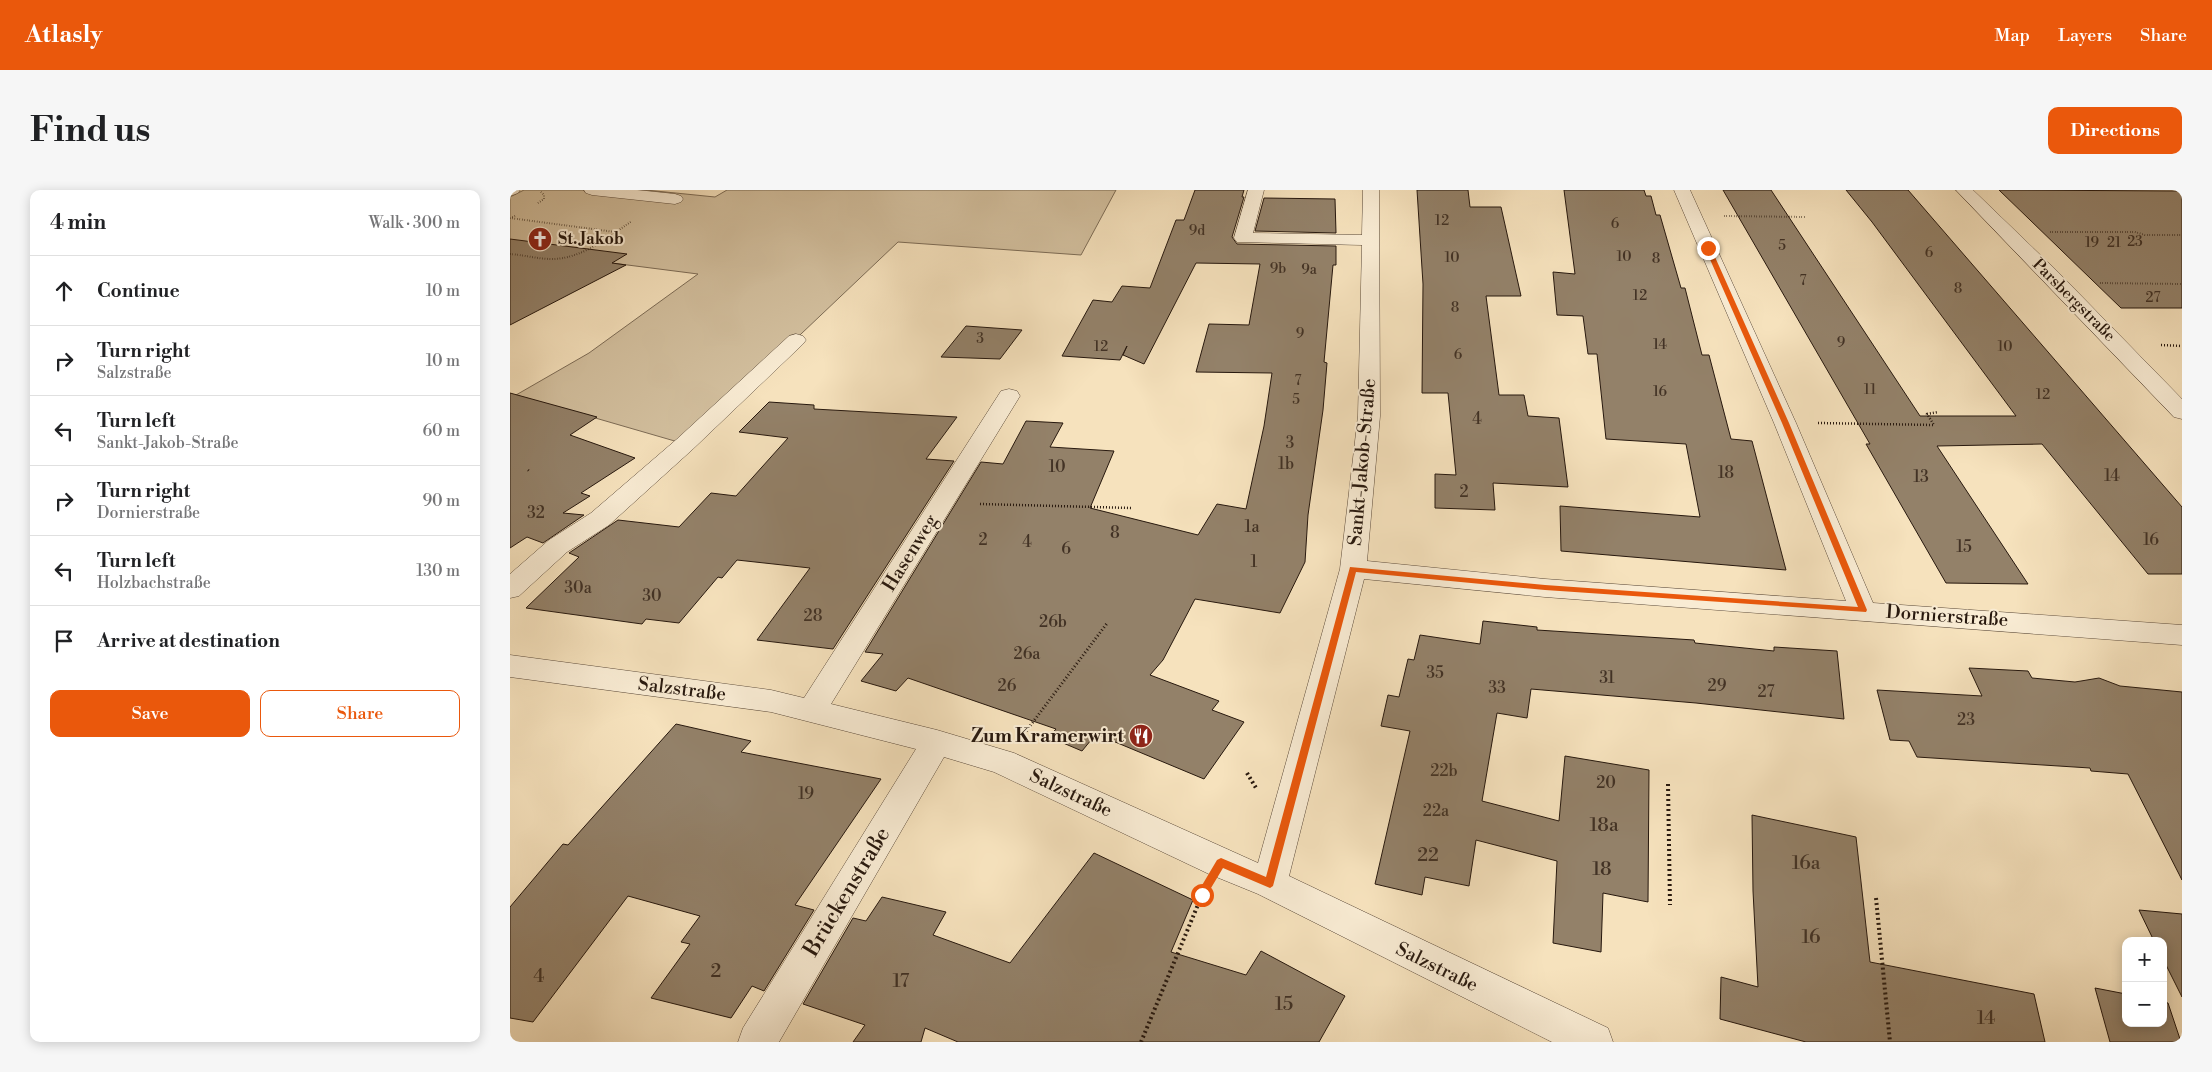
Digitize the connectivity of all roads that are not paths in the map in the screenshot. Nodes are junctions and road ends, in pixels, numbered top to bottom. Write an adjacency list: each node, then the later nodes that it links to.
1 (592, 190): 6 (street)
2 (1256, 190): 7 (street)
3 (1371, 190): 7 (street, Sankt-Jakob-Straße)
4 (1682, 190): 13 (street)
5 (1964, 190): 10 (street, Parsbergstraße)
6 (672, 199)
7 (1370, 240): 11 (street, Sankt-Jakob-Straße)
8 (796, 340): 12 (street)
9 (1009, 396): 16 (street, Hasenweg)
10 (2182, 412)
11 (1353, 569): 13 (street, Dornierstraße); 18 (street, Sankt-Jakob-Straße)
12 (510, 589)
13 (1863, 610): 14 (street, Dornierstraße)
14 (2182, 635)
15 (510, 666): 16 (street, Salzstraße)
16 (812, 710): 17 (street, Salzstraße)
17 (937, 742): 18 (street, Salzstraße); 20 (street, Brückenstraße)
18 (1270, 883): 19 (street, Salzstraße)
19 (1546, 1031): 21 (street, Salzstraße)
20 (757, 1042)
21 (1594, 1042)

